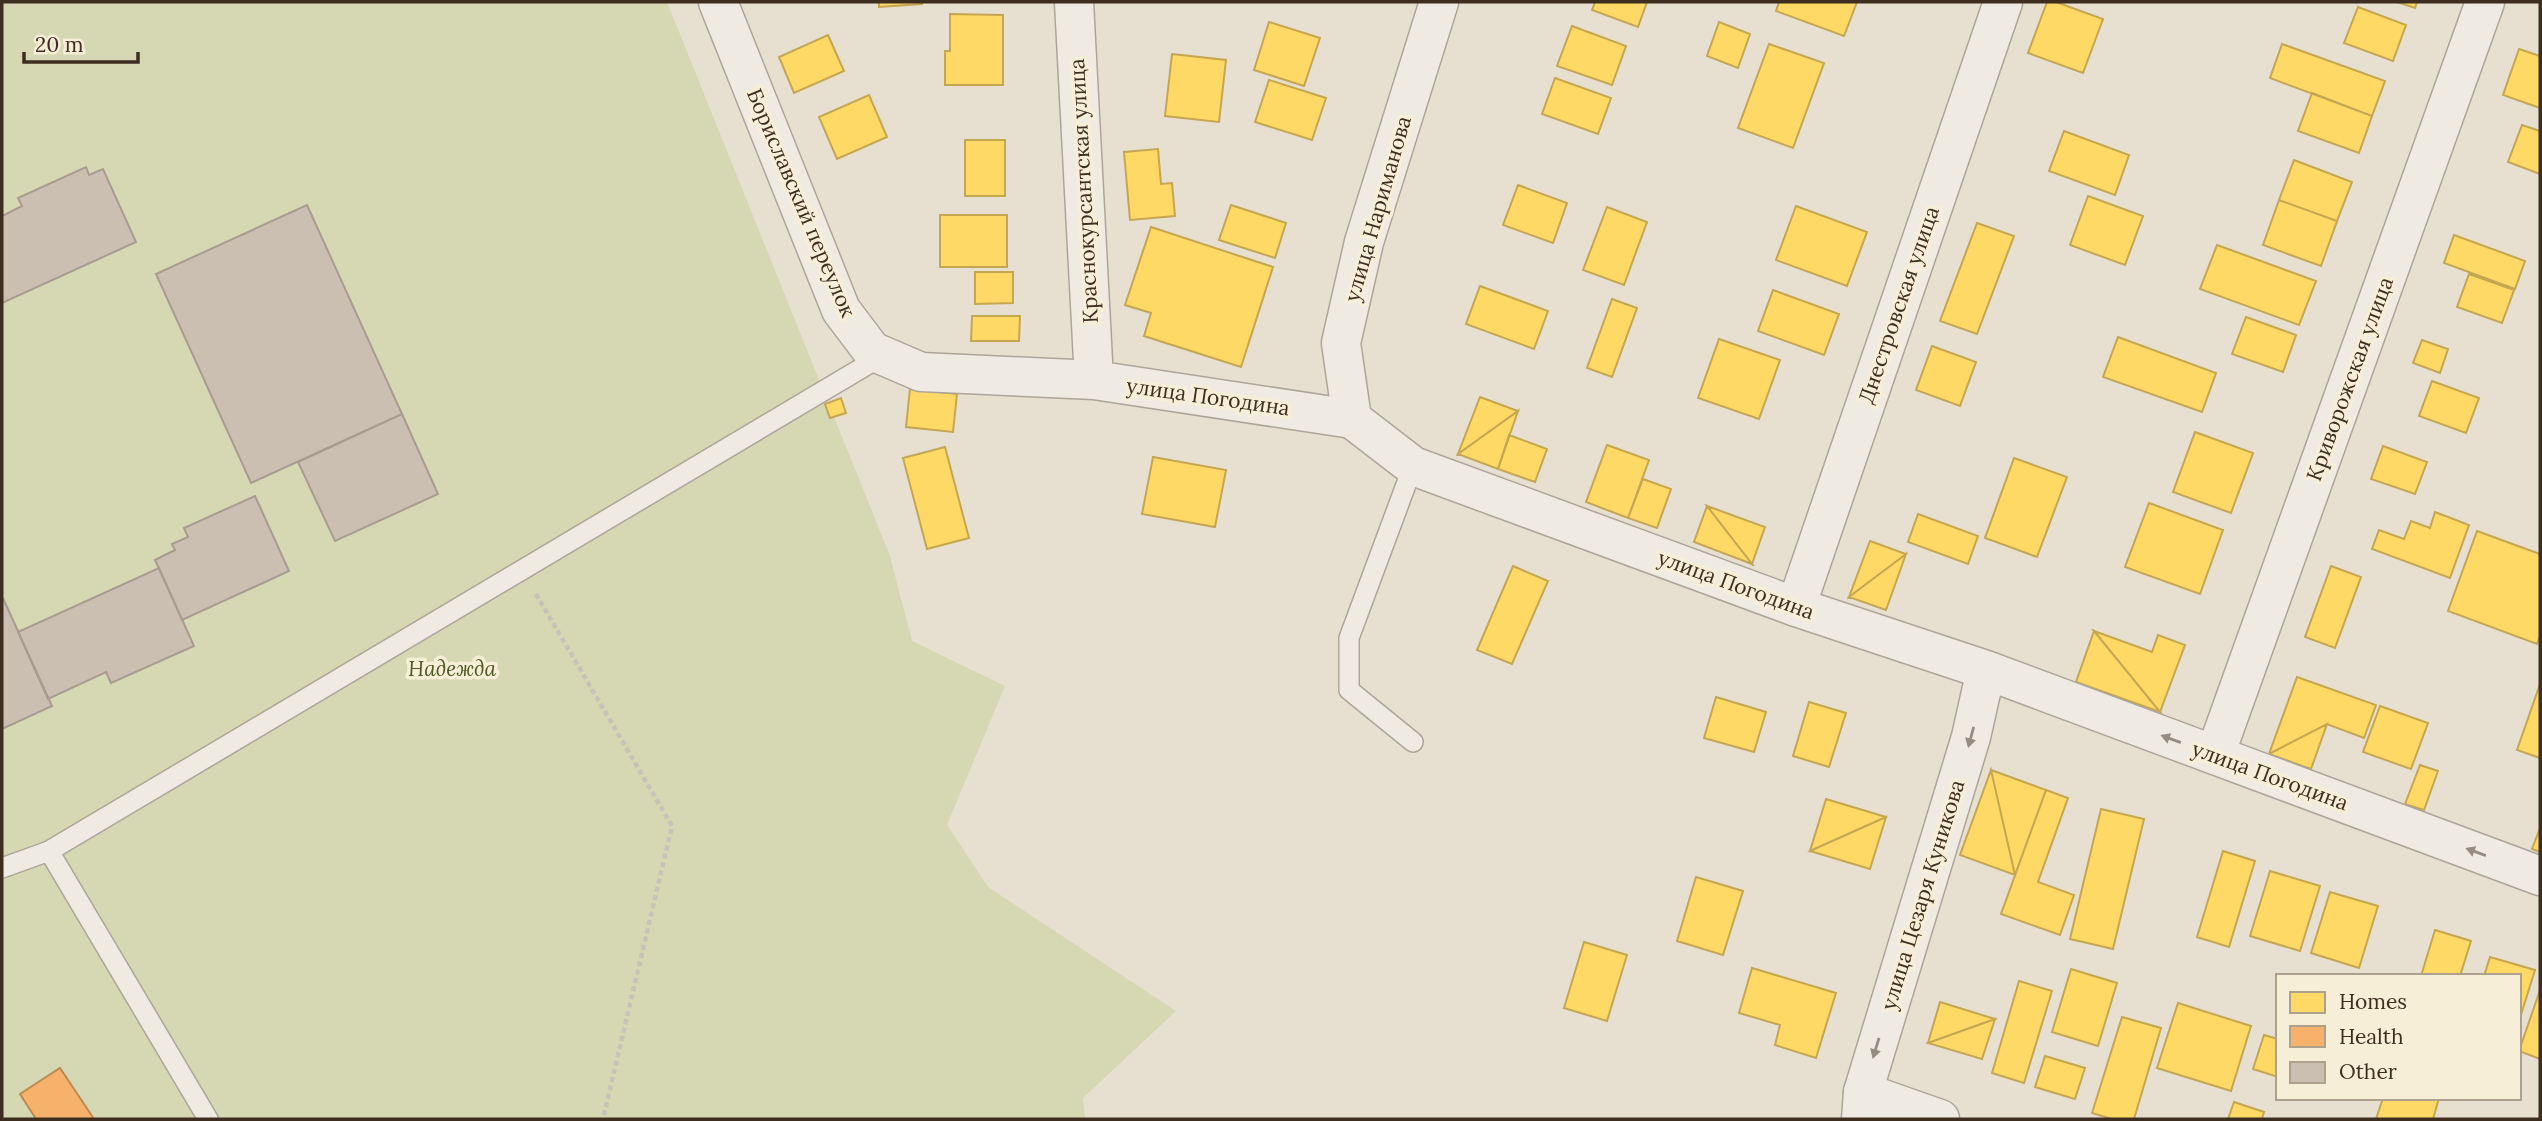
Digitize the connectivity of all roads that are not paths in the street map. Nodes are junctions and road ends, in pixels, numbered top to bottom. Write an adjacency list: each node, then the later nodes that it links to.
1 (718, 2): 6 (street, Бориславский переулок)
2 (1074, 2): 8 (street, Краснокурсантская улица)
3 (1439, 2): 9 (street, улица Нариманова)
4 (2003, 2): 11 (street, Днестровская улица)
5 (2485, 2): 14 (street, Криворожская улица)
6 (883, 356): 7 (street, Бориславский переулок); 15 (lane)
7 (921, 373): 8 (street, улица Погодина)
8 (1094, 380): 9 (street, улица Погодина)
9 (1352, 419): 10 (street, улица Погодина)
10 (1413, 466): 11 (street, улица Погодина); 13 (lane)
11 (1796, 607): 12 (street, улица Погодина)
12 (1986, 670): 14 (street, улица Погодина, one-way to 12); 18 (street, улица Цезаря Куникова, one-way to 18)
13 (1413, 742)
14 (2215, 755): 17 (street, улица Погодина, one-way to 14)
15 (49, 851): 16 (lane); 19 (lane)
16 (2, 868)
17 (2540, 876)
18 (1862, 1106): 20 (street)
19 (208, 1119)
20 (1940, 1119)

